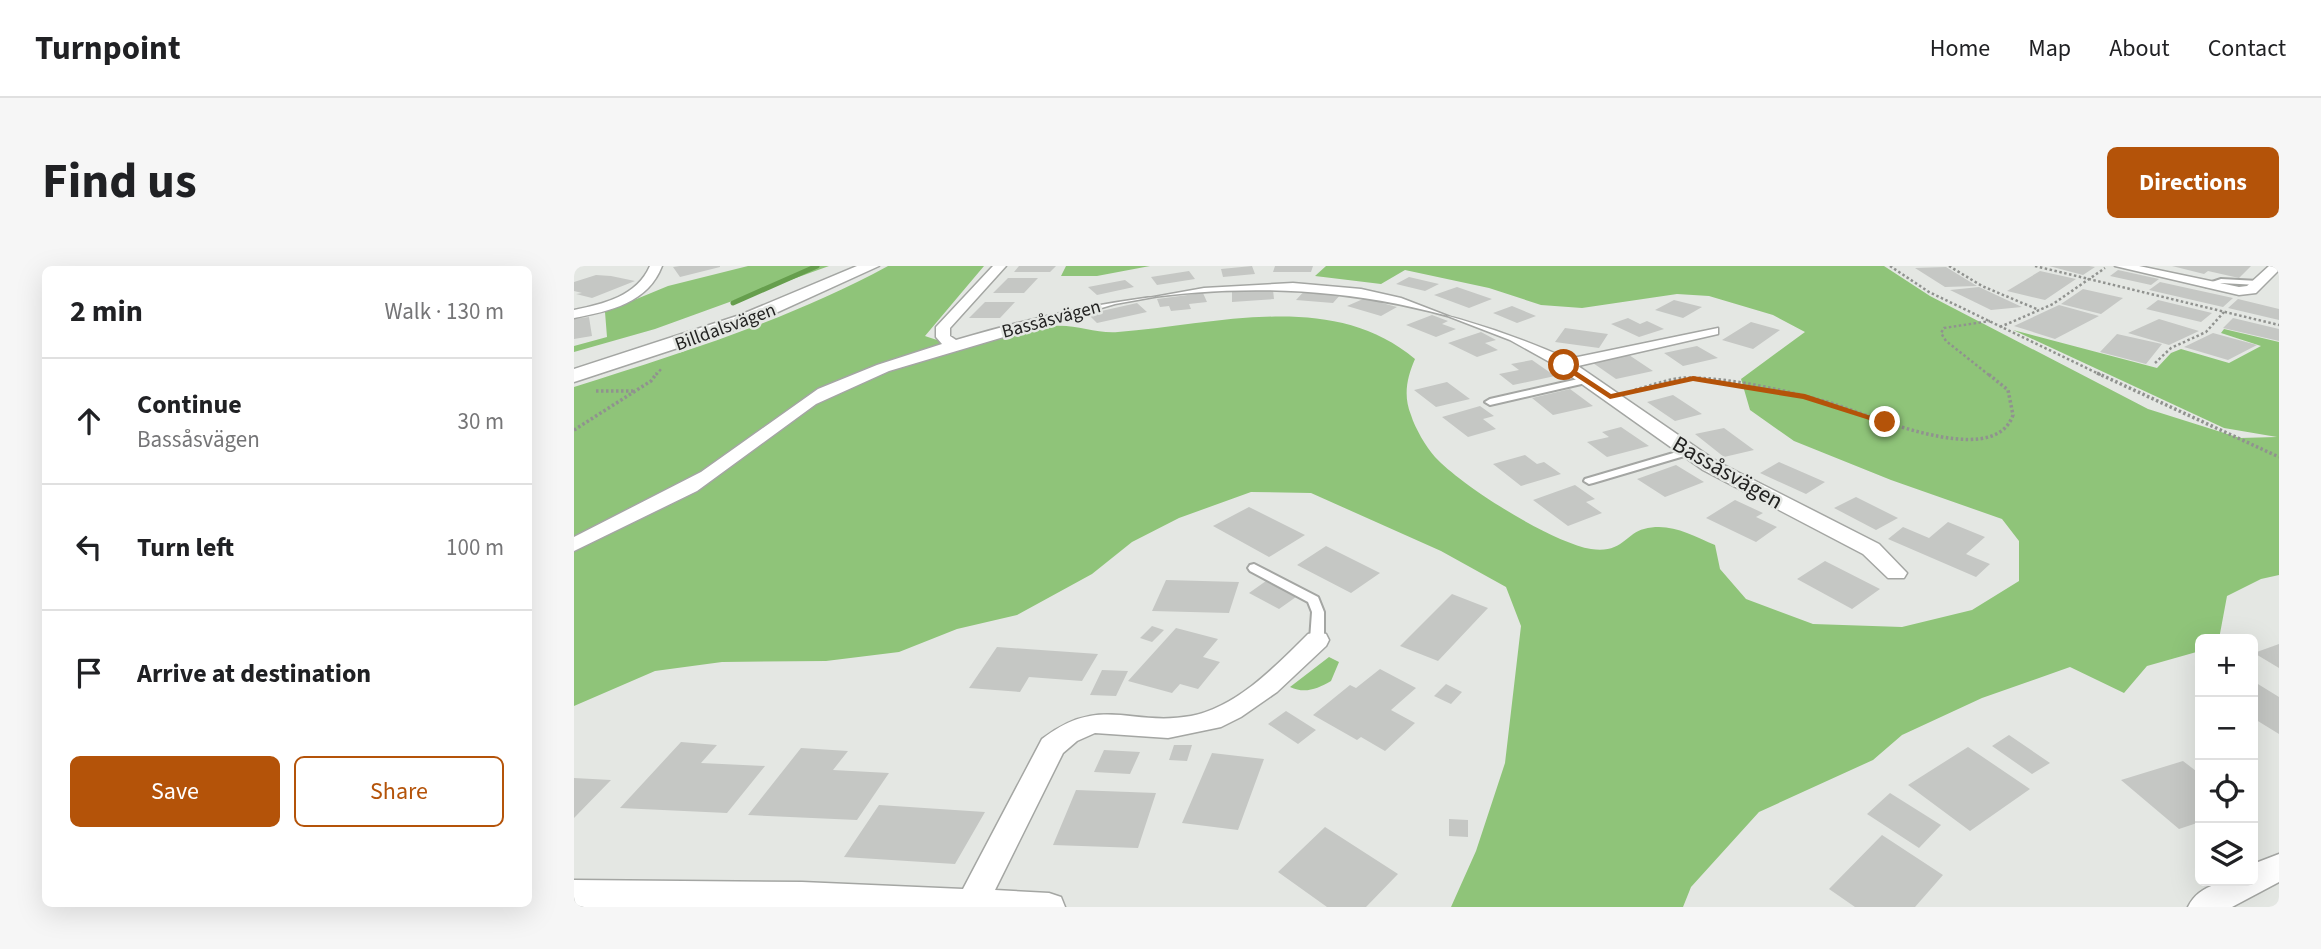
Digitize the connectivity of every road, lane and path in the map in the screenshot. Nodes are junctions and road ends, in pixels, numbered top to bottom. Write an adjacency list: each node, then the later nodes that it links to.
1 (656, 266): 16 (street)
2 (851, 266): 23 (street, Billdalsvägen)
3 (872, 266): 26 (street, Billdalsvägen)
4 (1000, 266): 21 (street)
5 (1890, 266): 17 (path)
6 (1950, 266): 14 (path)
7 (2035, 266): 12 (path)
8 (2109, 266): 12 (path)
9 (2121, 266): 11 (street)
10 (2276, 266): 13 (street)
11 (2210, 279): 13 (lane); 13 (street)
12 (2089, 280): 14 (path); 15 (path)
13 (2258, 283)
14 (2039, 310): 19 (path)
15 (2224, 312): 18 (path); 22 (path)
16 (574, 314)
17 (1990, 321): 19 (path); 30 (path)
18 (2279, 325)
19 (2000, 327): 34 (path)
20 (1713, 331): 24 (street)
21 (953, 346): 24 (street, Bassåsvägen); 36 (street, Bassåsvägen)
22 (2155, 363)
23 (574, 365)
24 (1564, 365): 27 (street, Bassåsvägen)
25 (664, 366): 29 (path)
26 (574, 376)
27 (1587, 380): 30 (street, Bassåsvägen); 31 (lane)
28 (589, 391): 29 (path)
29 (635, 391): 32 (path)
30 (1610, 396): 33 (street, Bassåsvägen)
31 (1490, 401)
32 (574, 430)
33 (1687, 452): 35 (lane); 38 (street, Bassåsvägen)
34 (2279, 457)
35 (1589, 481)
36 (574, 545)
37 (1254, 568): 39 (lane)
38 (1896, 573)
39 (1317, 640): 45 (street)
40 (2279, 867): 41 (street)
41 (2258, 876)
42 (2240, 886): 47 (street)
43 (574, 894): 44 (street)
44 (642, 902): 45 (street)
45 (972, 903): 46 (street)
46 (1049, 907)
47 (2204, 907)

